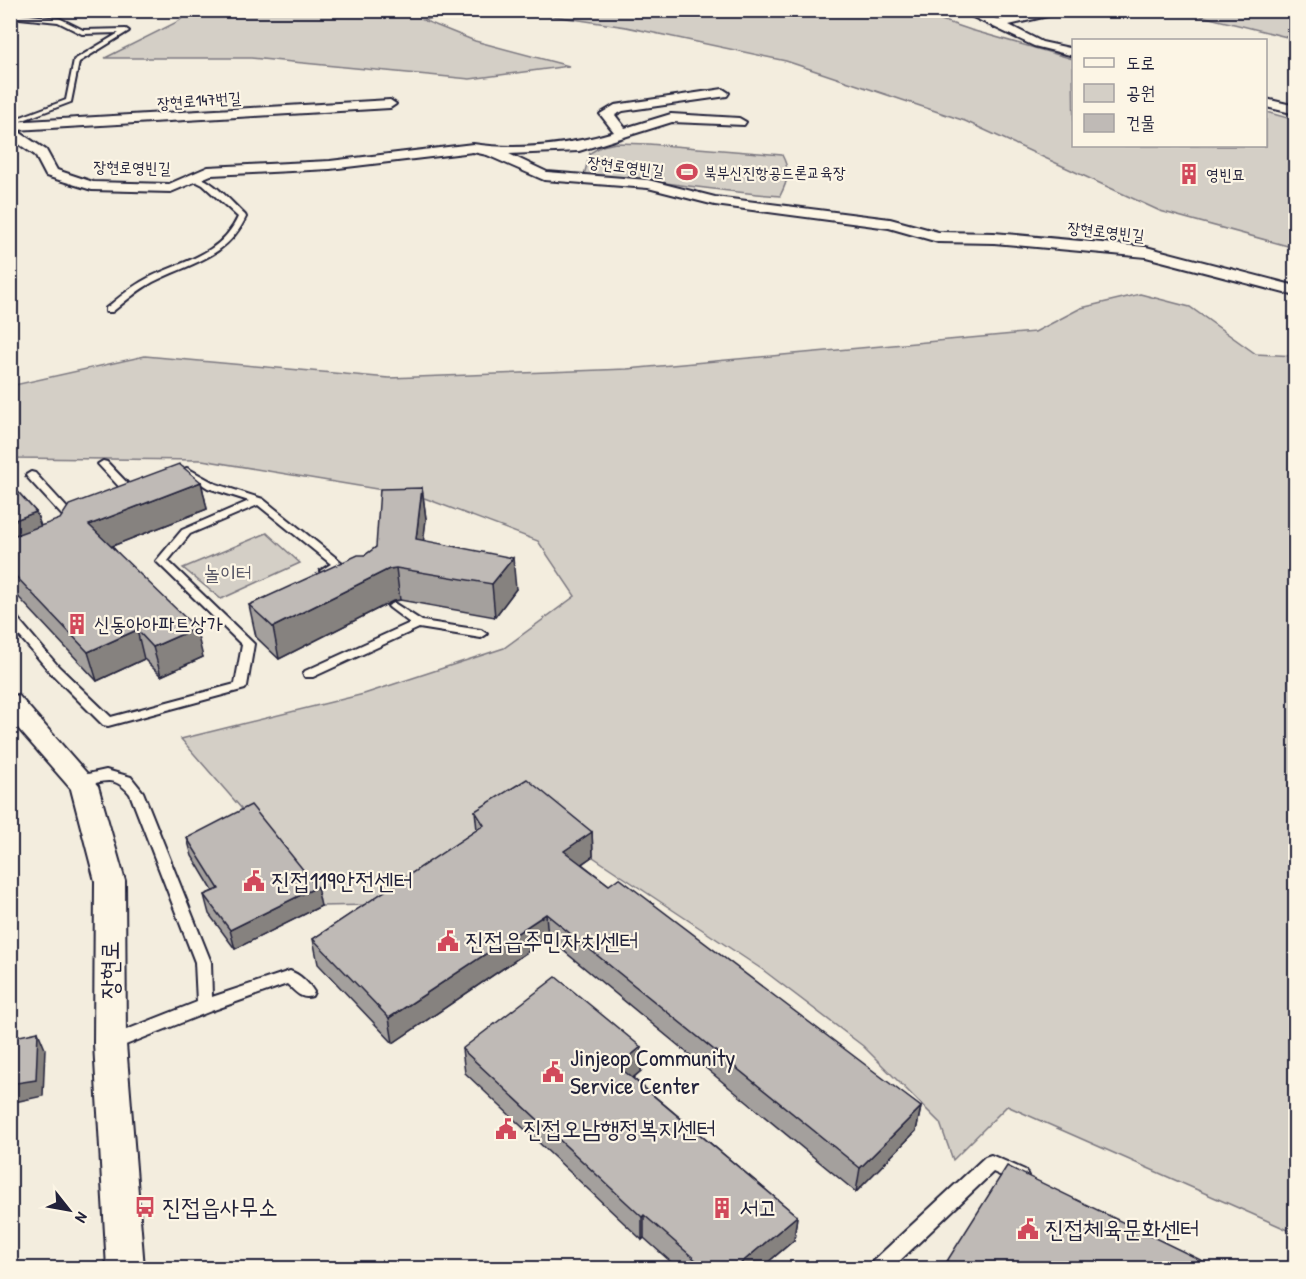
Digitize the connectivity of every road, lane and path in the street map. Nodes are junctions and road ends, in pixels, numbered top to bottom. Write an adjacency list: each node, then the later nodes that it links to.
1 (47, 10): 5 (lane)
2 (963, 10): 6 (street)
3 (1068, 10): 6 (street)
4 (10, 15): 5 (lane)
5 (35, 16): 13 (lane)
6 (999, 24): 7 (street)
7 (1072, 52)
8 (723, 93): 15 (street)
9 (1267, 103): 11 (street)
10 (390, 104): 13 (street, 장현로147번길)
11 (1296, 110)
12 (739, 122): 15 (street)
13 (10, 124)
14 (10, 132): 17 (street, 장현로영빈길)
15 (621, 132): 16 (street)
16 (491, 151): 17 (street, 장현로영빈길); 18 (street, 장현로영빈길)
17 (196, 178): 19 (lane)
18 (1296, 291)
19 (109, 310)
20 (103, 464): 23 (lane)
21 (31, 475): 25 (lane)
22 (167, 477): 24 (lane)
23 (148, 483)
24 (259, 501): 26 (lane); 28 (lane)
25 (69, 533)
26 (310, 579)
27 (394, 606): 29 (lane)
28 (10, 617)
29 (418, 624): 30 (lane); 31 (lane)
30 (481, 634)
31 (309, 674)
32 (10, 702): 33 (street, 장현로)
33 (79, 780): 35 (lane); 36 (street, 장현로)
34 (306, 992): 35 (lane)
35 (206, 1006): 36 (lane)
36 (110, 1044): 38 (street, 장현로)
37 (1034, 1183): 39 (lane)
38 (126, 1269)
39 (879, 1269)

